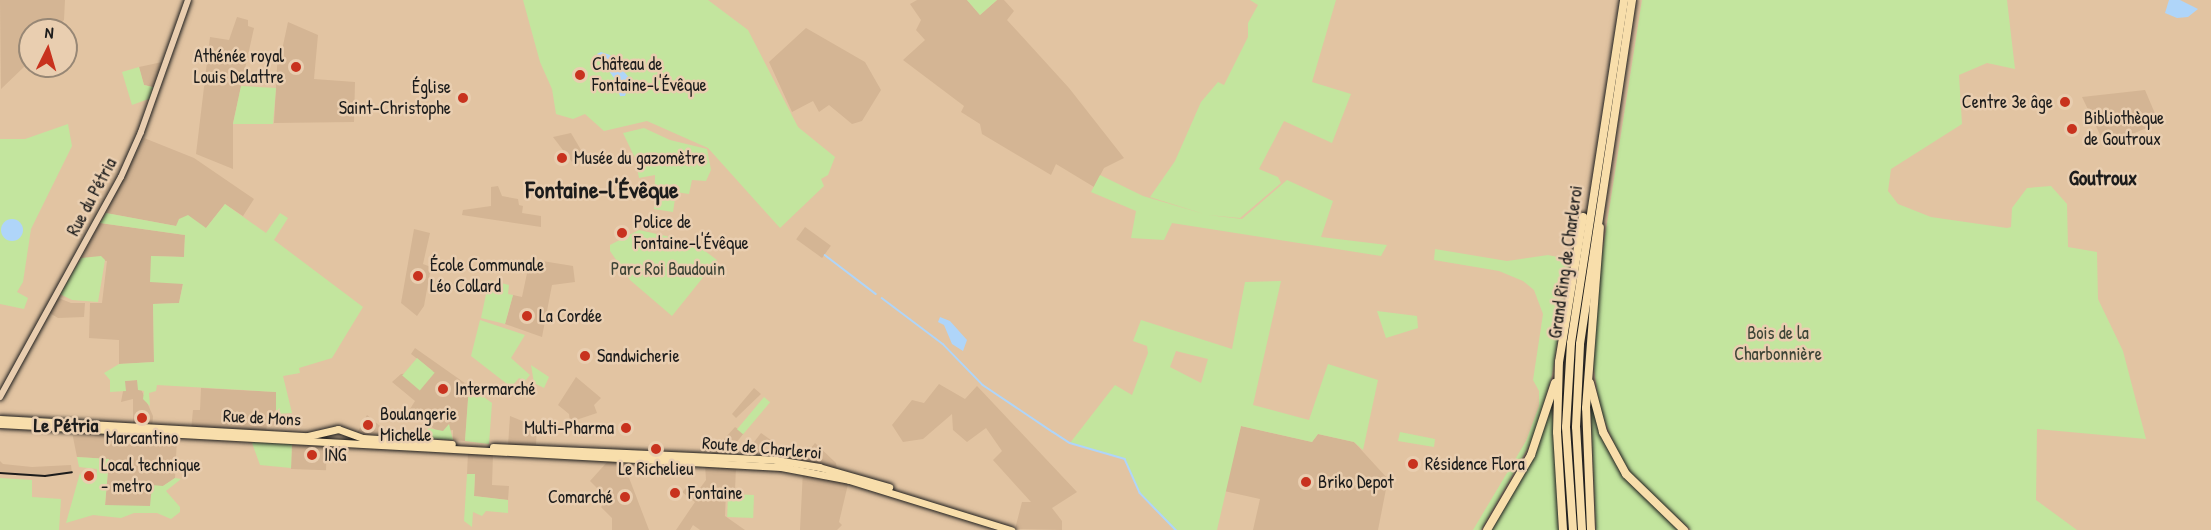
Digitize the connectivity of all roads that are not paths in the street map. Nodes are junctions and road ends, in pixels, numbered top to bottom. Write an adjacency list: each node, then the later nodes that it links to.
1 (188, 0): 8 (main road, Rue du Pétria)
2 (1624, 0): 4 (highway, Grand Ring de Charleroi)
3 (1632, 0): 5 (highway, Grand Ring de Charleroi)
4 (1599, 150): 6 (highway); 19 (highway, Grand Ring de Charleroi)
5 (1605, 166): 7 (highway); 20 (highway, Grand Ring de Charleroi)
6 (1559, 362): 17 (highway); 18 (highway)
7 (1587, 365): 21 (highway); 22 (highway)
8 (0, 397)
9 (0, 419): 11 (main road, Rue de Mons)
10 (0, 424): 13 (main road, Rue de Mons)
11 (329, 430): 12 (main road, Rue de Mons); 13 (main road)
12 (348, 432): 14 (main road); 15 (main road, Rue de Mons)
13 (332, 443): 14 (main road, Rue de Mons)
14 (344, 444): 15 (main road, Rue de Mons)
15 (629, 457): 16 (main road, Route de Charleroi)
16 (1011, 530)
17 (1487, 530)
18 (1563, 530)
19 (1573, 530)
20 (1582, 530)
21 (1591, 530)
22 (1684, 530)

